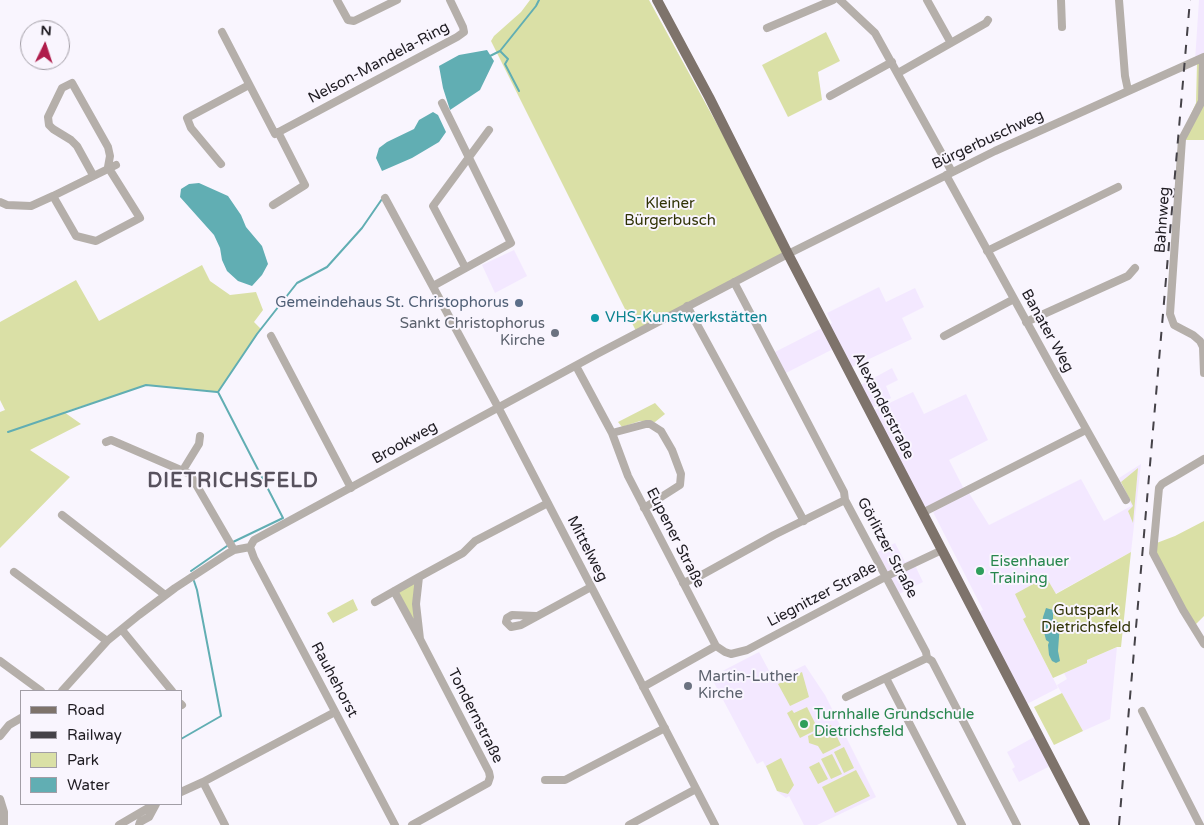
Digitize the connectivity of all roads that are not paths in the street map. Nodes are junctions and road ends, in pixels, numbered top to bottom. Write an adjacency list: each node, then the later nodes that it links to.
1 (337, 0): 2 (street)
2 (396, 0)
3 (450, 0): 23 (street, Nelson-Mandela-Ring)
4 (657, 0): 35 (main road, Alexanderstraße)
5 (833, 0): 12 (street)
6 (840, 0): 16 (street, Banater Weg)
7 (927, 0): 14 (street)
8 (1061, 0): 11 (street)
9 (1119, 0): 19 (street)
10 (988, 20): 14 (street)
11 (1062, 27)
12 (767, 28)
13 (222, 32): 18 (street)
14 (951, 43): 17 (street)
15 (1203, 58): 19 (street, Bürgerbuschweg); 46 (street, Bahnweg)
16 (892, 62): 17 (street, Banater Weg); 20 (street)
17 (898, 73): 27 (street, Banater Weg)
18 (250, 85): 23 (street); 25 (street)
19 (1128, 90): 27 (street, Bürgerbuschweg)
20 (830, 96)
21 (442, 103): 24 (street)
22 (489, 130): 24 (street)
23 (276, 133): 33 (street)
24 (469, 157): 36 (street); 36 (street)
25 (221, 164)
26 (112, 166): 28 (street); 28 (street); 30 (street)
27 (949, 173): 34 (street, Banater Weg); 35 (street, Bürgerbuschweg)
28 (93, 175): 30 (street)
29 (1118, 187): 34 (street)
30 (53, 196): 32 (street)
31 (385, 198): 39 (street, Mittelweg)
32 (0, 202)
33 (273, 205)
34 (987, 251): 40 (street, Banater Weg)
35 (788, 254): 38 (street, Brookweg); 59 (main road, Alexanderstraße)
36 (465, 267): 39 (street)
37 (1135, 268): 42 (street)
38 (734, 282): 41 (street, Brookweg); 55 (street, Görlitzer Straße)
39 (433, 286): 47 (street, Mittelweg)
40 (1014, 299): 42 (street, Banater Weg); 44 (street)
41 (687, 306): 45 (street, Brookweg); 61 (street)
42 (1026, 322): 48 (street, Banater Weg)
43 (271, 336): 54 (street)
44 (944, 336)
45 (576, 366): 47 (street, Brookweg); 49 (street, Eupener Straße)
46 (1204, 373)
47 (498, 407): 54 (street, Brookweg); 57 (street, Mittelweg)
48 (1086, 430): 56 (street, Banater Weg); 59 (street)
49 (612, 433): 58 (street, Eupener Straße); 58 (street)
50 (200, 436): 53 (street)
51 (106, 442): 53 (street)
52 (1204, 459): 77 (street)
53 (184, 470): 63 (street)
54 (351, 488): 62 (street, Brookweg)
55 (845, 500): 61 (street); 66 (street, Görlitzer Straße)
56 (1126, 500)
57 (548, 503): 67 (street); 69 (street, Mittelweg)
58 (644, 508): 68 (street, Eupener Straße)
59 (922, 513): 64 (main road, Alexanderstraße)
60 (62, 515): 71 (street)
61 (804, 520): 68 (street)
62 (250, 547): 63 (street, Brookweg); 88 (street, Rauhehorst)
63 (234, 550): 71 (street, Brookweg)
64 (942, 550): 66 (street, Liegnitzer Straße); 110 (main road, Alexanderstraße)
65 (14, 572): 76 (street)
66 (887, 576): 78 (street, Liegnitzer Straße); 79 (street, Görlitzer Straße)
67 (420, 577): 70 (street); 75 (street, Tondernstraße)
68 (683, 583): 78 (street, Eupener Straße)
69 (591, 587): 73 (street); 82 (street, Mittelweg)
70 (394, 590): 72 (street); 75 (street, Tondernstraße)
71 (165, 595): 74 (street, Brookweg)
72 (375, 602)
73 (536, 616)
74 (122, 630): 76 (street, Brookweg); 85 (street)
75 (420, 639): 105 (street, Tondernstraße)
76 (107, 641): 84 (street, Brookweg)
77 (1204, 642)
78 (716, 646): 82 (street)
79 (927, 658): 81 (street); 109 (street, Görlitzer Straße)
80 (0, 660): 83 (street)
81 (886, 678): 86 (street); 108 (street)
82 (643, 686): 90 (street, Mittelweg)
83 (39, 690)
84 (63, 690)
85 (171, 690)
86 (846, 697)
87 (1142, 711): 99 (street)
88 (335, 712): 93 (street); 104 (street, Rauhehorst)
89 (20, 719): 91 (street)
90 (665, 728): 92 (street); 94 (street, Mittelweg)
91 (0, 736)
92 (545, 780)
93 (203, 782): 95 (street); 103 (street)
94 (696, 789): 106 (street); 107 (street, Mittelweg)
95 (182, 792)
96 (0, 799): 100 (street)
97 (153, 805): 101 (street)
98 (155, 805): 102 (street)
99 (1202, 824)
100 (4, 825)
101 (119, 825)
102 (139, 825)
103 (225, 825)
104 (395, 825)
105 (412, 825)
106 (629, 825)
107 (715, 825)
108 (962, 825)
109 (1017, 825)
110 (1085, 825)

